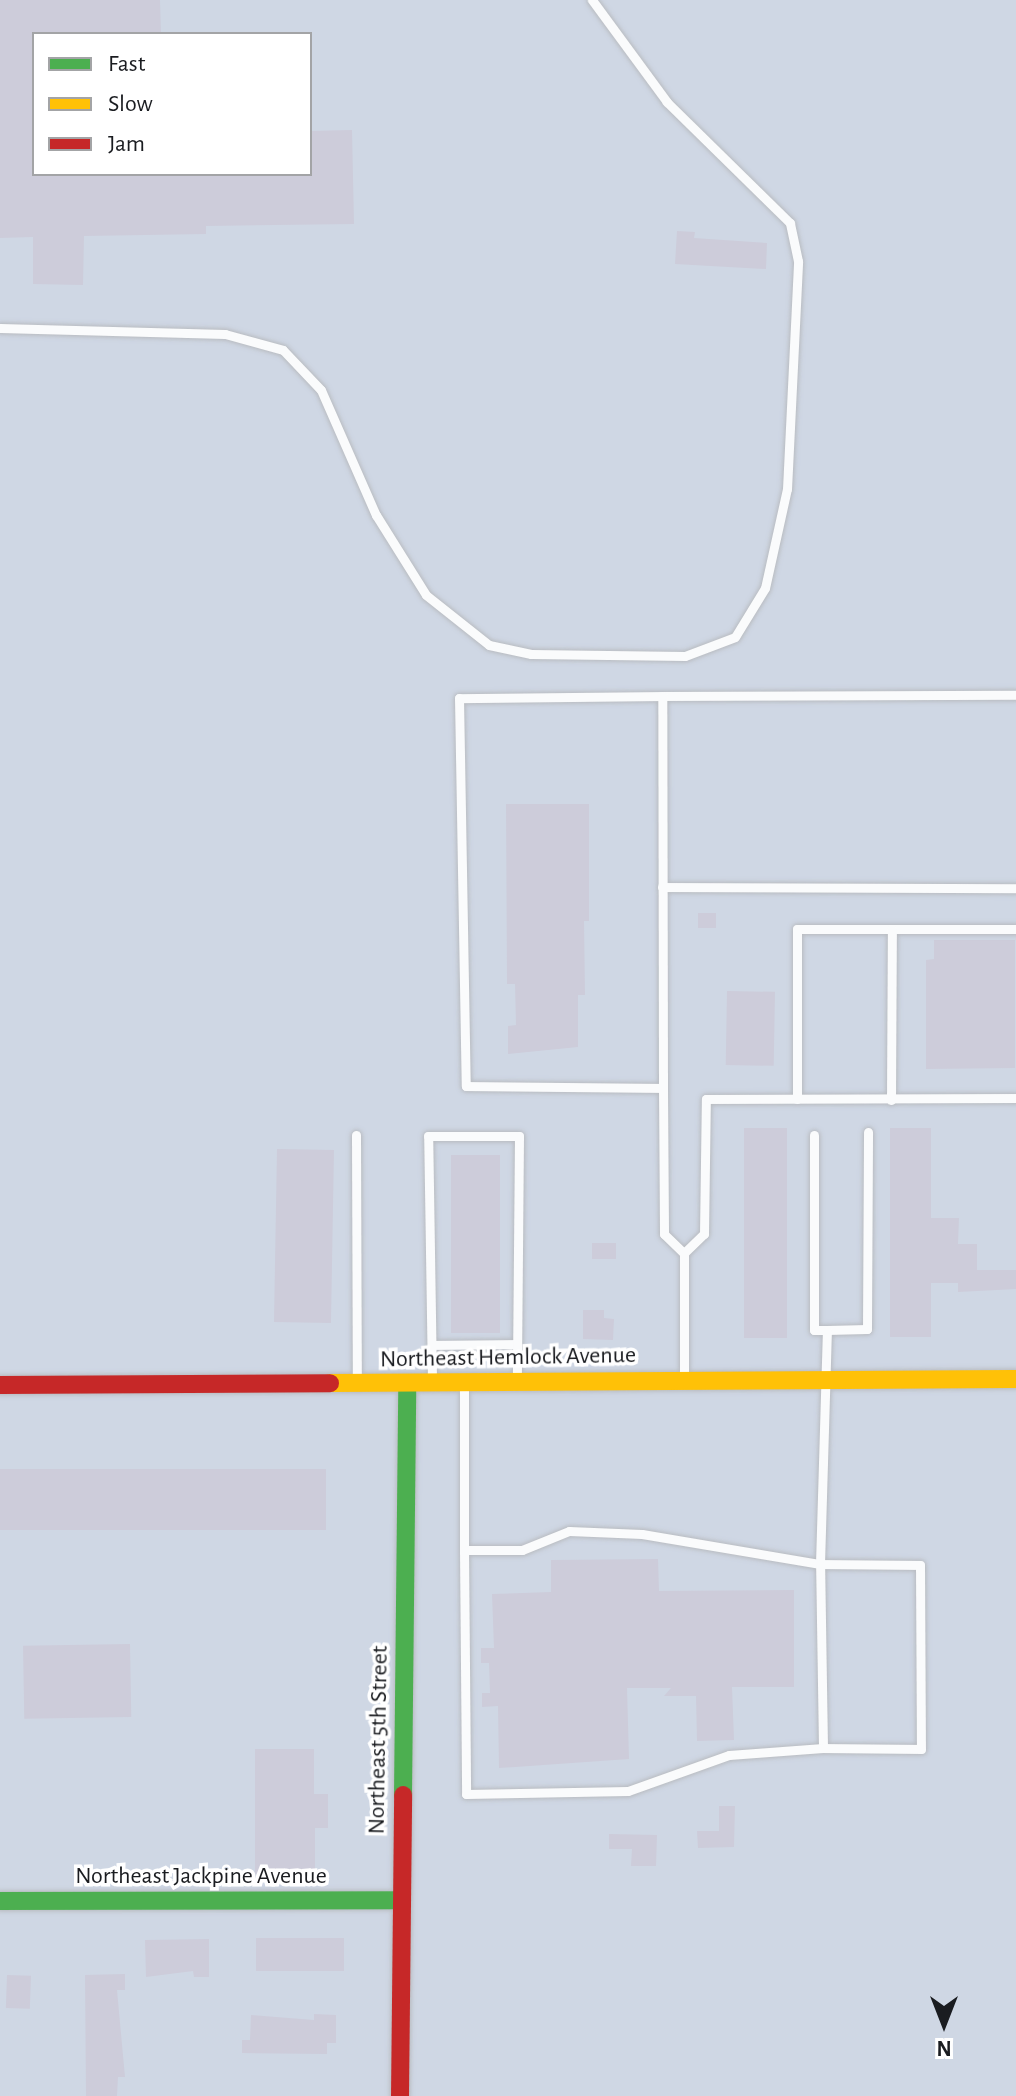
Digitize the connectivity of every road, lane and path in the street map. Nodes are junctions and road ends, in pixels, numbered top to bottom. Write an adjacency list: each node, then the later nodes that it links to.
1 (592, 0): 2 (lane)
2 (0, 328)
3 (1016, 695): 4 (lane)
4 (662, 696): 5 (lane); 9 (lane)
5 (662, 887): 6 (lane); 9 (lane)
6 (1016, 888)
7 (892, 929): 8 (lane); 11 (lane); 12 (lane)
8 (1016, 929)
9 (663, 1088): 16 (lane)
10 (1016, 1098): 12 (lane)
11 (797, 1099): 12 (lane); 16 (lane)
12 (891, 1100)
13 (868, 1132): 17 (lane)
14 (356, 1135): 24 (lane)
15 (814, 1135): 17 (lane)
16 (684, 1253): 21 (lane)
17 (827, 1330): 22 (lane)
18 (517, 1344): 19 (lane); 19 (lane); 23 (lane)
19 (432, 1345): 26 (lane)
20 (1016, 1379): 22 (street, Northeast Hemlock Avenue)
21 (684, 1380): 22 (street, Northeast Hemlock Avenue); 23 (street, Northeast Hemlock Avenue)
22 (828, 1380): 30 (lane)
23 (517, 1383): 27 (street, Northeast Hemlock Avenue)
24 (357, 1384): 25 (street, Northeast Hemlock Avenue); 28 (street, Northeast Hemlock Avenue)
25 (407, 1384): 26 (street, Northeast Hemlock Avenue); 32 (street, Northeast 5th Street)
26 (432, 1384): 27 (street, Northeast Hemlock Avenue)
27 (464, 1384): 29 (lane)
28 (0, 1385)
29 (464, 1550): 30 (lane); 31 (lane)
30 (820, 1564): 31 (lane); 31 (lane)
31 (823, 1748)
32 (401, 1900): 33 (street, Northeast Jackpine Avenue); 34 (street, Northeast 5th Street)
33 (0, 1901)
34 (400, 2096)

